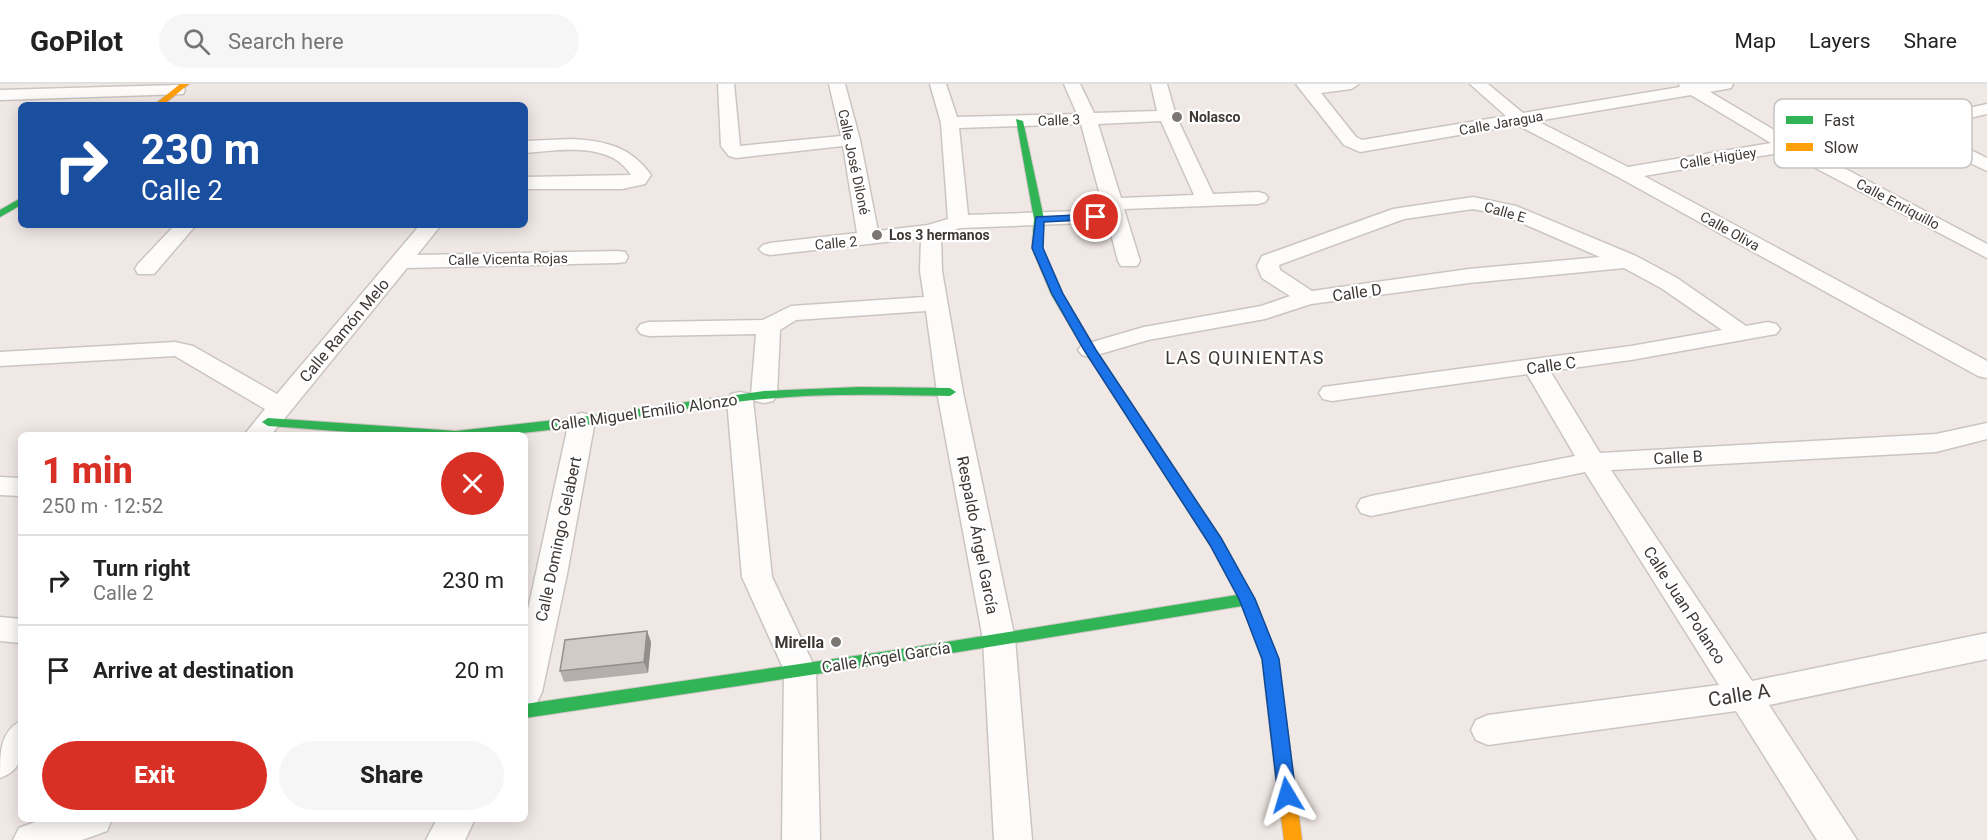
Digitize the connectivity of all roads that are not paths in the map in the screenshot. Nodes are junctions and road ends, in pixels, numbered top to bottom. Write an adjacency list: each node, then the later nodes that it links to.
1 (7, 84): 13 (street)
2 (726, 84): 24 (street)
3 (837, 84): 24 (street, Calle José Diloné)
4 (938, 84): 22 (street)
5 (1072, 84): 19 (street)
6 (1159, 84): 18 (street)
7 (1351, 84): 11 (street)
8 (1478, 84): 20 (street, Calle Oliva)
9 (1725, 84): 12 (street, Calle Jaragua)
10 (181, 87): 14 (street); 15 (street)
11 (1306, 87): 20 (street, Calle Jaragua)
12 (1689, 87): 20 (street, Calle Jaragua); 23 (street, Calle Enriquillo)
13 (0, 90)
14 (0, 95)
15 (162, 102)
16 (1987, 109): 17 (street, Calle Higüey)
17 (1972, 112)
18 (1167, 116): 19 (street, Calle 3); 33 (street)
19 (1088, 119): 21 (street, Calle 3); 35 (street)
20 (1521, 120): 30 (street, Calle Oliva)
21 (1019, 121): 22 (street, Calle 3); 37 (street)
22 (950, 123): 38 (street)
23 (1774, 137)
24 (851, 140): 42 (street, Calle José Diloné)
25 (528, 147): 31 (street)
26 (1774, 150): 30 (street, Calle Higüey)
27 (1972, 158): 28 (street)
28 (1987, 165)
29 (1829, 168): 44 (street, Calle Enriquillo)
30 (1625, 173): 59 (street, Calle Oliva)
31 (528, 183)
32 (1258, 198): 33 (street, Calle 2)
33 (1202, 200): 35 (street, Calle 2)
34 (18, 203): 36 (street)
35 (1114, 210): 37 (street, Calle 2); 46 (street)
36 (0, 214)
37 (1039, 219): 38 (street, Calle 2); 56 (street)
38 (958, 222): 41 (street, Calle 2)
39 (183, 228): 49 (street)
40 (428, 228): 48 (street, Calle Ramón Melo)
41 (931, 231): 42 (street, Calle 2); 51 (street, Respaldo Ángel García)
42 (869, 240): 43 (street, Calle 2)
43 (770, 249)
44 (1987, 252)
45 (616, 257): 48 (street, Calle Vicenta Rojas)
46 (1129, 261)
47 (1628, 261): 50 (street, Calle D); 50 (street, Calle E); 55 (street, Calle E)
48 (400, 262): 64 (street, Calle Ramón Melo)
49 (146, 269)
50 (1308, 298): 56 (street, Calle D)
51 (936, 303): 52 (street); 60 (street, Respaldo Ángel García)
52 (768, 327): 53 (street); 62 (street)
53 (649, 329)
54 (1768, 329): 55 (street, Calle C)
55 (1743, 333): 58 (street, Calle C)
56 (1090, 350): 72 (street)
57 (0, 359): 64 (street, Calle Miguel Emilio Alonzo)
58 (1535, 367): 61 (street, Calle C); 68 (street, Calle Juan Polanco)
59 (1987, 371)
60 (950, 392): 62 (street, Calle Miguel Emilio Alonzo); 75 (street, Respaldo Ángel García)
61 (1332, 393)
62 (752, 397): 63 (street, Calle Miguel Emilio Alonzo); 77 (street)
63 (582, 421): 67 (street, Calle Miguel Emilio Alonzo); 78 (street, Calle Domingo Gelabert)
64 (268, 422): 66 (street, Calle Miguel Emilio Alonzo)
65 (1987, 430): 68 (street, Calle B)
66 (413, 432)
67 (483, 432)
68 (1592, 462): 71 (street, Calle B); 79 (street, Calle Juan Polanco)
69 (0, 486): 70 (street)
70 (18, 487)
71 (1371, 506)
72 (1247, 599): 75 (street, Calle Ángel García); 90 (street)
73 (0, 629): 74 (street)
74 (18, 631)
75 (999, 639): 77 (street, Calle Ángel García); 89 (street, Respaldo Ángel García)
76 (1987, 646): 79 (street, Calle A)
77 (800, 670): 80 (street, Calle Ángel García); 88 (street)
78 (528, 679)
79 (1744, 696): 81 (street, Calle A); 91 (street, Calle Juan Polanco)
80 (528, 711)
81 (1488, 730)
82 (18, 740): 83 (street)
83 (0, 763)
84 (84, 822): 86 (street)
85 (455, 822): 87 (street)
86 (32, 840)
87 (445, 840)
88 (801, 840)
89 (1013, 840)
90 (1293, 840)
91 (1838, 840)

